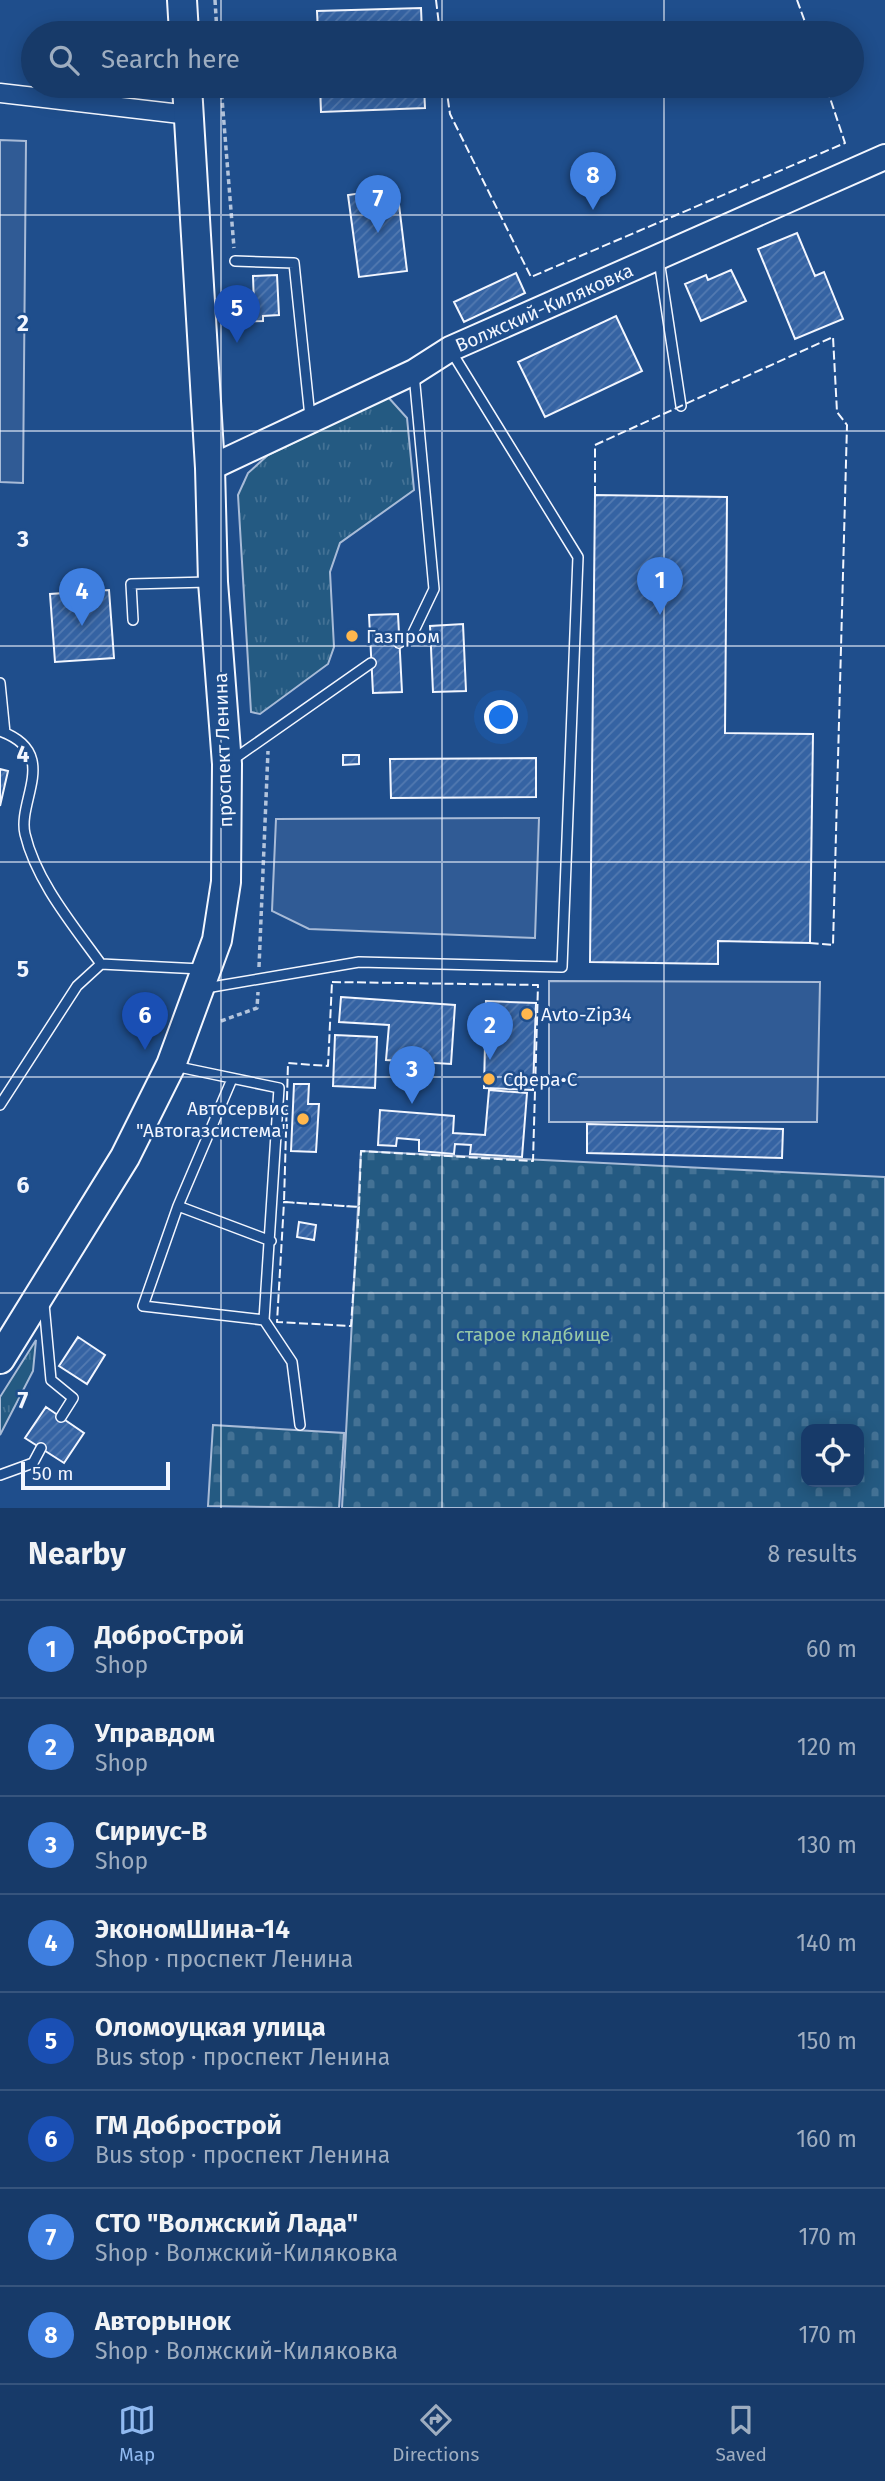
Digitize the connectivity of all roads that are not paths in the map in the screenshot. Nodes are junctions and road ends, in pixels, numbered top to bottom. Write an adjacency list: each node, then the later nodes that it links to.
1 (182, 0): 2 (main road)
2 (183, 21)
3 (0, 93): 4 (street)
4 (21, 95)
5 (43, 98): 7 (street)
6 (187, 98): 7 (main road, проспект Ленина)
7 (188, 115): 15 (main road, проспект Ленина)
8 (885, 157): 9 (street, Волжский-Киляковка)
9 (659, 258): 11 (street, Волжский-Киляковка); 13 (lane)
10 (235, 261): 14 (lane)
11 (450, 349): 12 (street, Волжский-Киляковка); 24 (lane)
12 (414, 372): 14 (street, Волжский-Киляковка); 18 (lane)
13 (681, 406)
14 (310, 419): 15 (street, Волжский-Киляковка)
15 (210, 468): 16 (main road, проспект Ленина)
16 (213, 582): 17 (lane); 22 (main road, проспект Ленина)
17 (133, 620)
18 (400, 643)
19 (371, 663): 22 (lane)
20 (0, 683): 21 (lane)
21 (3, 732): 23 (lane)
22 (227, 764): 24 (main road, проспект Ленина)
23 (101, 964): 24 (lane); 27 (lane)
24 (204, 979): 25 (main road, проспект Ленина)
25 (171, 1065): 26 (lane); 30 (main road, проспект Ленина)
26 (232, 1079): 28 (lane); 29 (lane)
27 (0, 1105)
28 (178, 1206): 29 (lane); 31 (lane)
29 (271, 1241): 31 (lane)
30 (43, 1292): 32 (main road, проспект Ленина); 33 (lane)
31 (264, 1320): 34 (lane)
32 (0, 1359)
33 (61, 1417)
34 (300, 1425)
35 (41, 1448): 36 (lane)
36 (0, 1475)

